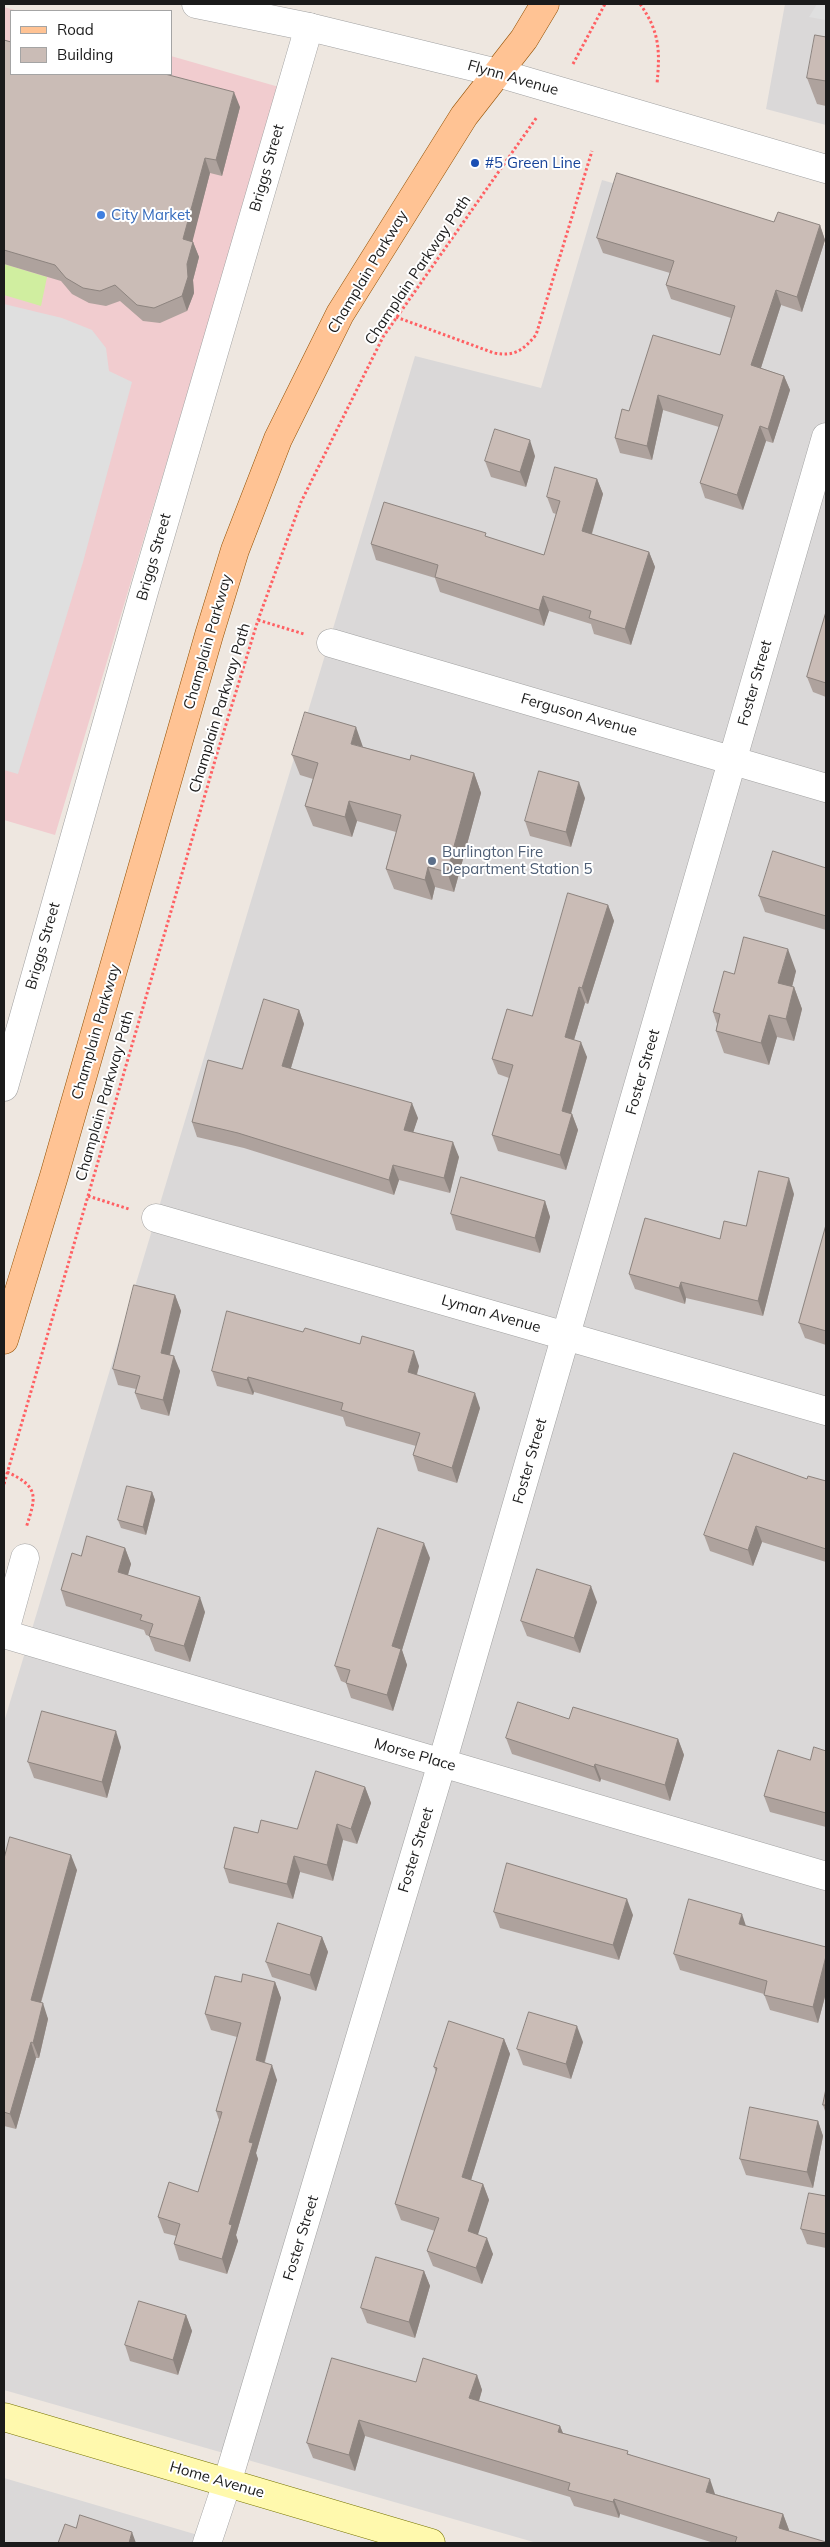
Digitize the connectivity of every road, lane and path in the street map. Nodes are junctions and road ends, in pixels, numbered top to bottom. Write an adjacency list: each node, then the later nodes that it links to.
1 (196, 4): 5 (street, Flynn Avenue)
2 (545, 4): 6 (main road, Champlain Parkway)
3 (604, 4): 8 (path, Champlain Parkway Path)
4 (640, 4): 7 (path)
5 (309, 27): 6 (street, Flynn Avenue); 17 (street, Briggs Street)
6 (498, 73): 8 (street, Flynn Avenue); 21 (main road, Champlain Parkway)
7 (657, 84)
8 (554, 89): 10 (street, Flynn Avenue); 11 (path, Champlain Parkway Path)
9 (592, 151): 11 (path)
10 (826, 169)
11 (396, 317): 13 (path, Champlain Parkway Path)
12 (826, 436): 15 (street, Foster Street)
13 (258, 620): 14 (path); 18 (path, Champlain Parkway Path)
14 (331, 643): 15 (street, Ferguson Avenue)
15 (733, 760): 16 (street, Ferguson Avenue); 20 (street, Foster Street)
16 (826, 788)
17 (4, 1087)
18 (88, 1196): 19 (path); 23 (path, Champlain Parkway Path)
19 (156, 1218): 20 (street, Lyman Avenue)
20 (566, 1335): 22 (street, Lyman Avenue); 27 (street, Foster Street)
21 (4, 1340)
22 (826, 1411)
23 (7, 1472): 24 (path, Champlain Parkway Path); 25 (path)
24 (4, 1484)
25 (25, 1558): 26 (street)
26 (4, 1634): 27 (street, Morse Place)
27 (442, 1763): 28 (street, Morse Place); 30 (street, Foster Street)
28 (826, 1876)
29 (4, 2417): 30 (main road, Home Avenue)
30 (228, 2484): 31 (street, Foster Street); 32 (main road, Home Avenue)
31 (207, 2543)
32 (431, 2543)

